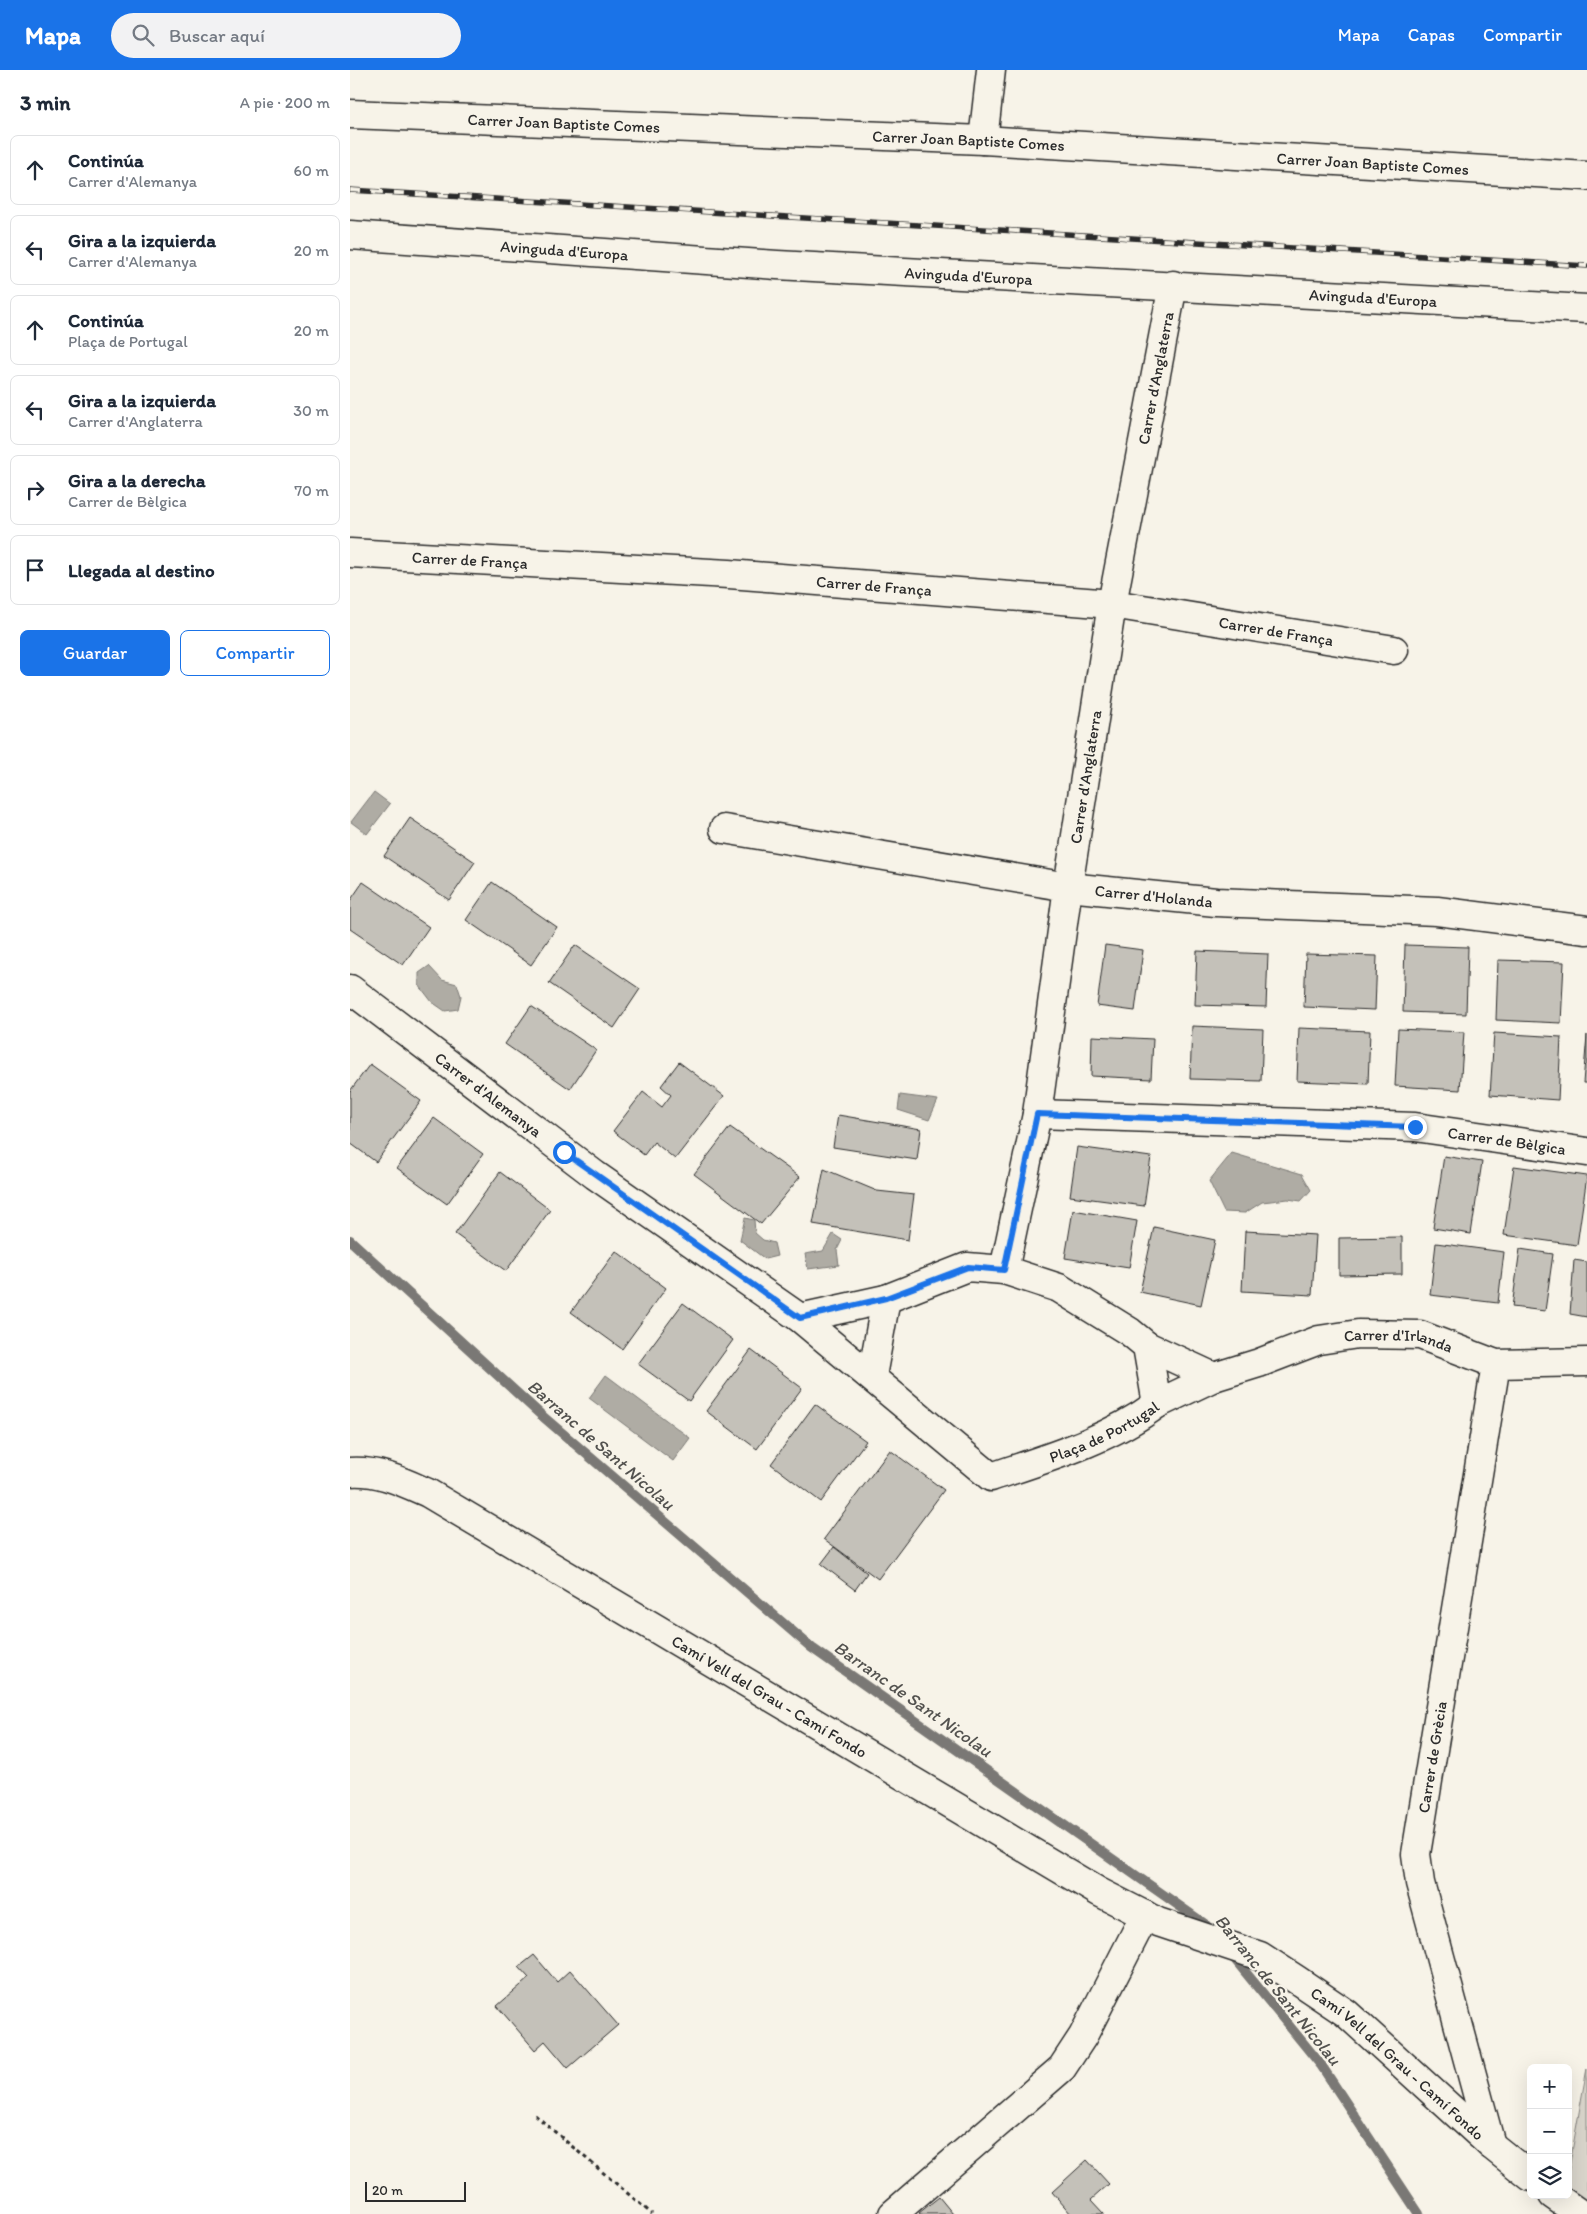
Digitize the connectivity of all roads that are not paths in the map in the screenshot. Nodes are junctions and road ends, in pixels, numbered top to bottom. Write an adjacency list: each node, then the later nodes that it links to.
1 (991, 70): 3 (street)
2 (350, 114): 3 (street, Carrer Joan Baptiste Comes)
3 (982, 140): 4 (street, Carrer Joan Baptiste Comes)
4 (1587, 176)
5 (350, 236): 6 (street, Avinguda d'Europa)
6 (1173, 285): 7 (street, Avinguda d'Europa); 9 (street, Carrer d'Anglaterra)
7 (1587, 309)
8 (350, 553): 9 (street, Carrer de França)
9 (1112, 604): 10 (street, Carrer de França); 12 (street, Carrer d'Anglaterra)
10 (1394, 650)
11 (724, 830): 12 (street, Carrer d'Holanda)
12 (1068, 887): 13 (street, Carrer d'Holanda); 15 (street, Carrer d'Anglaterra)
13 (1587, 930)
14 (350, 989): 19 (street, Carrer d'Alemanya)
15 (1037, 1114): 16 (street, Carrer de Bèlgica); 17 (street, Carrer d'Anglaterra)
16 (1587, 1152)
17 (1004, 1270): 18 (street); 20 (street)
18 (886, 1298): 19 (street); 23 (street)
19 (800, 1318): 23 (street, Carrer d'Alemanya)
20 (1147, 1346): 24 (street); 25 (street, Plaça de Portugal)
21 (1587, 1362): 22 (street, Carrer d'Irlanda)
22 (1496, 1364): 24 (street, Carrer d'Irlanda); 28 (street, Carrer de Grècia)
23 (872, 1376): 25 (street, Plaça de Portugal)
24 (1214, 1376): 25 (street, Carrer d'Irlanda)
25 (1157, 1404)
26 (350, 1472): 27 (street, Camí Vell del Grau - Camí Fondo)
27 (1145, 1915): 28 (street, Camí Vell del Grau - Camí Fondo); 31 (street)
28 (1492, 2145): 29 (street, Camí Vell del Grau - Camí Fondo)
29 (1527, 2174)
30 (1559, 2199): 32 (street)
31 (893, 2214)
32 (1580, 2214)

